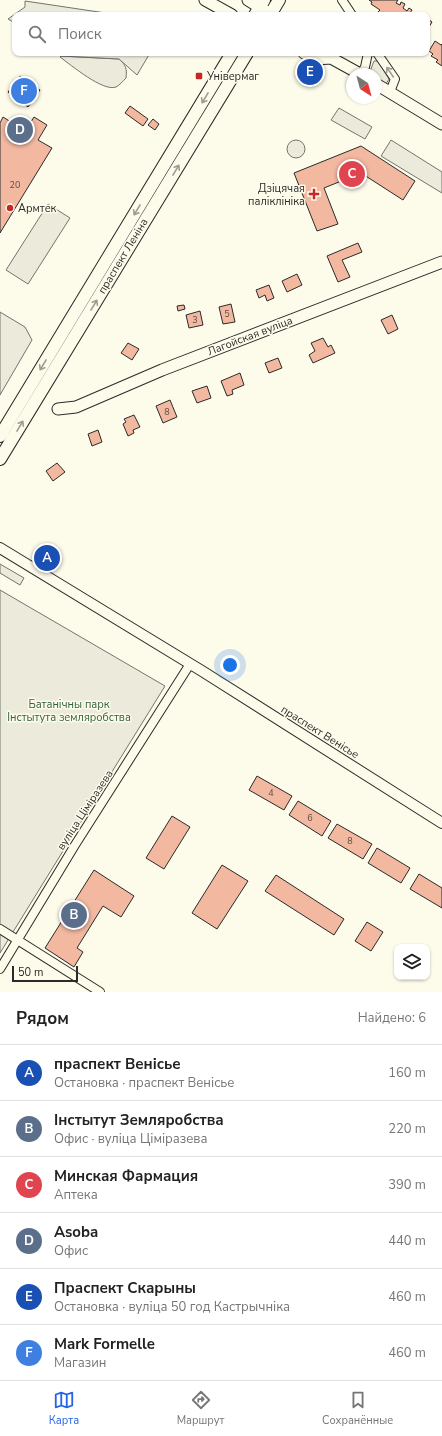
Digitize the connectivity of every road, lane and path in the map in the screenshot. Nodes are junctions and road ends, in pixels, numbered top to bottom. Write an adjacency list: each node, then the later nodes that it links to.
1 (205, 0): 6 (main road)
2 (248, 0): 5 (main road)
3 (279, 0): 7 (main road)
4 (342, 0): 8 (street)
5 (260, 7)
6 (227, 12)
7 (273, 12)
8 (350, 12)
9 (230, 56): 22 (main road, праспект Леніна, one-way to 22)
10 (245, 56): 23 (main road, праспект Леніна, one-way to 10)
11 (310, 56): 12 (main road)
12 (329, 56): 15 (main road)
13 (367, 56): 16 (street)
14 (379, 56): 18 (street, one-way to 14)
15 (350, 68)
16 (364, 68)
17 (382, 87): 18 (main road)
18 (390, 92): 19 (main road)
19 (442, 124)
20 (442, 262): 21 (main road, Лагойская вуліца)
21 (58, 409)
22 (0, 436)
23 (0, 460)
24 (0, 547): 25 (street, праспект Венісье)
25 (190, 664): 26 (street, праспект Венісье); 28 (street, вуліца Ціміразева)
26 (442, 823)
27 (0, 930): 28 (street)
28 (17, 940): 29 (street, вуліца Ціміразева); 30 (street)
29 (0, 969)
30 (100, 992)

